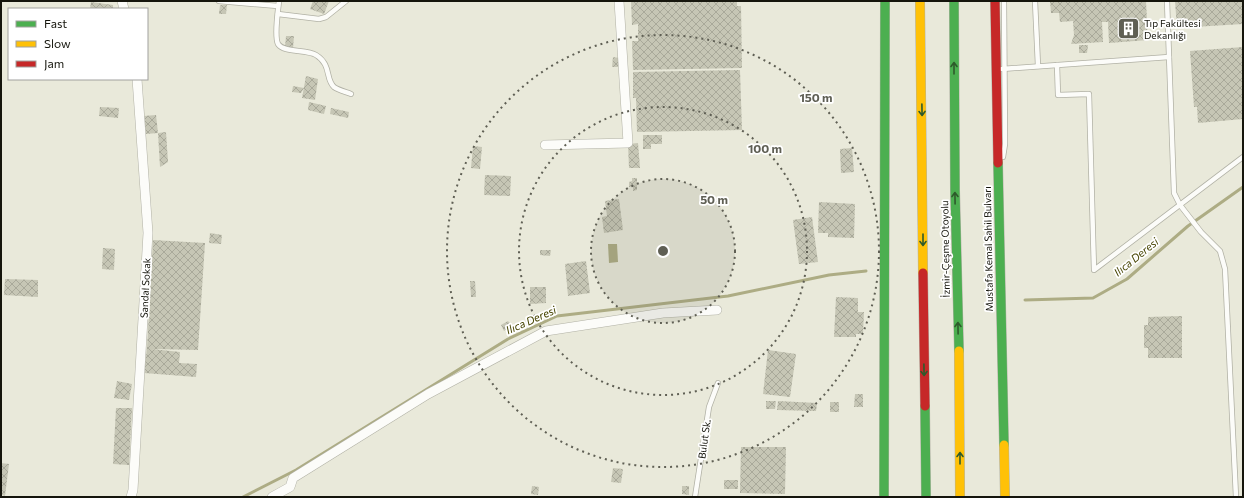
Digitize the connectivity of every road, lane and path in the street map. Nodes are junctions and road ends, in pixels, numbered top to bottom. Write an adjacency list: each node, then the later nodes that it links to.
1 (219, 1): 11 (lane)
2 (346, 1): 12 (lane)
3 (619, 1): 19 (street)
4 (886, 1): 29 (main road)
5 (920, 1): 30 (main road, one-way to 30)
6 (954, 1): 31 (main road, İzmir-Çeşme Otoyolu, one-way to 6)
7 (995, 1): 16 (main road, Mustafa Kemal Sahil Bulvarı)
8 (1004, 1): 16 (lane)
9 (1035, 1): 15 (lane)
10 (1167, 1): 13 (lane)
11 (279, 4): 12 (lane)
12 (278, 14): 18 (lane)
13 (1170, 58): 14 (lane); 21 (lane)
14 (1057, 65): 15 (lane); 21 (lane)
15 (1038, 66): 16 (lane)
16 (1000, 69): 32 (main road, Mustafa Kemal Sahil Bulvarı)
17 (137, 80): 25 (street, Sandal Sokak)
18 (351, 94)
19 (545, 145)
20 (1243, 157): 21 (lane)
21 (1180, 205): 33 (lane)
22 (717, 310): 24 (street)
23 (718, 383): 28 (lane, Bulut Sk.)
24 (290, 487): 26 (street); 27 (street)
25 (131, 497)
26 (272, 497)
27 (289, 497)
28 (695, 497)
29 (884, 497)
30 (926, 497)
31 (960, 497)
32 (1005, 497)
33 (1236, 497)

